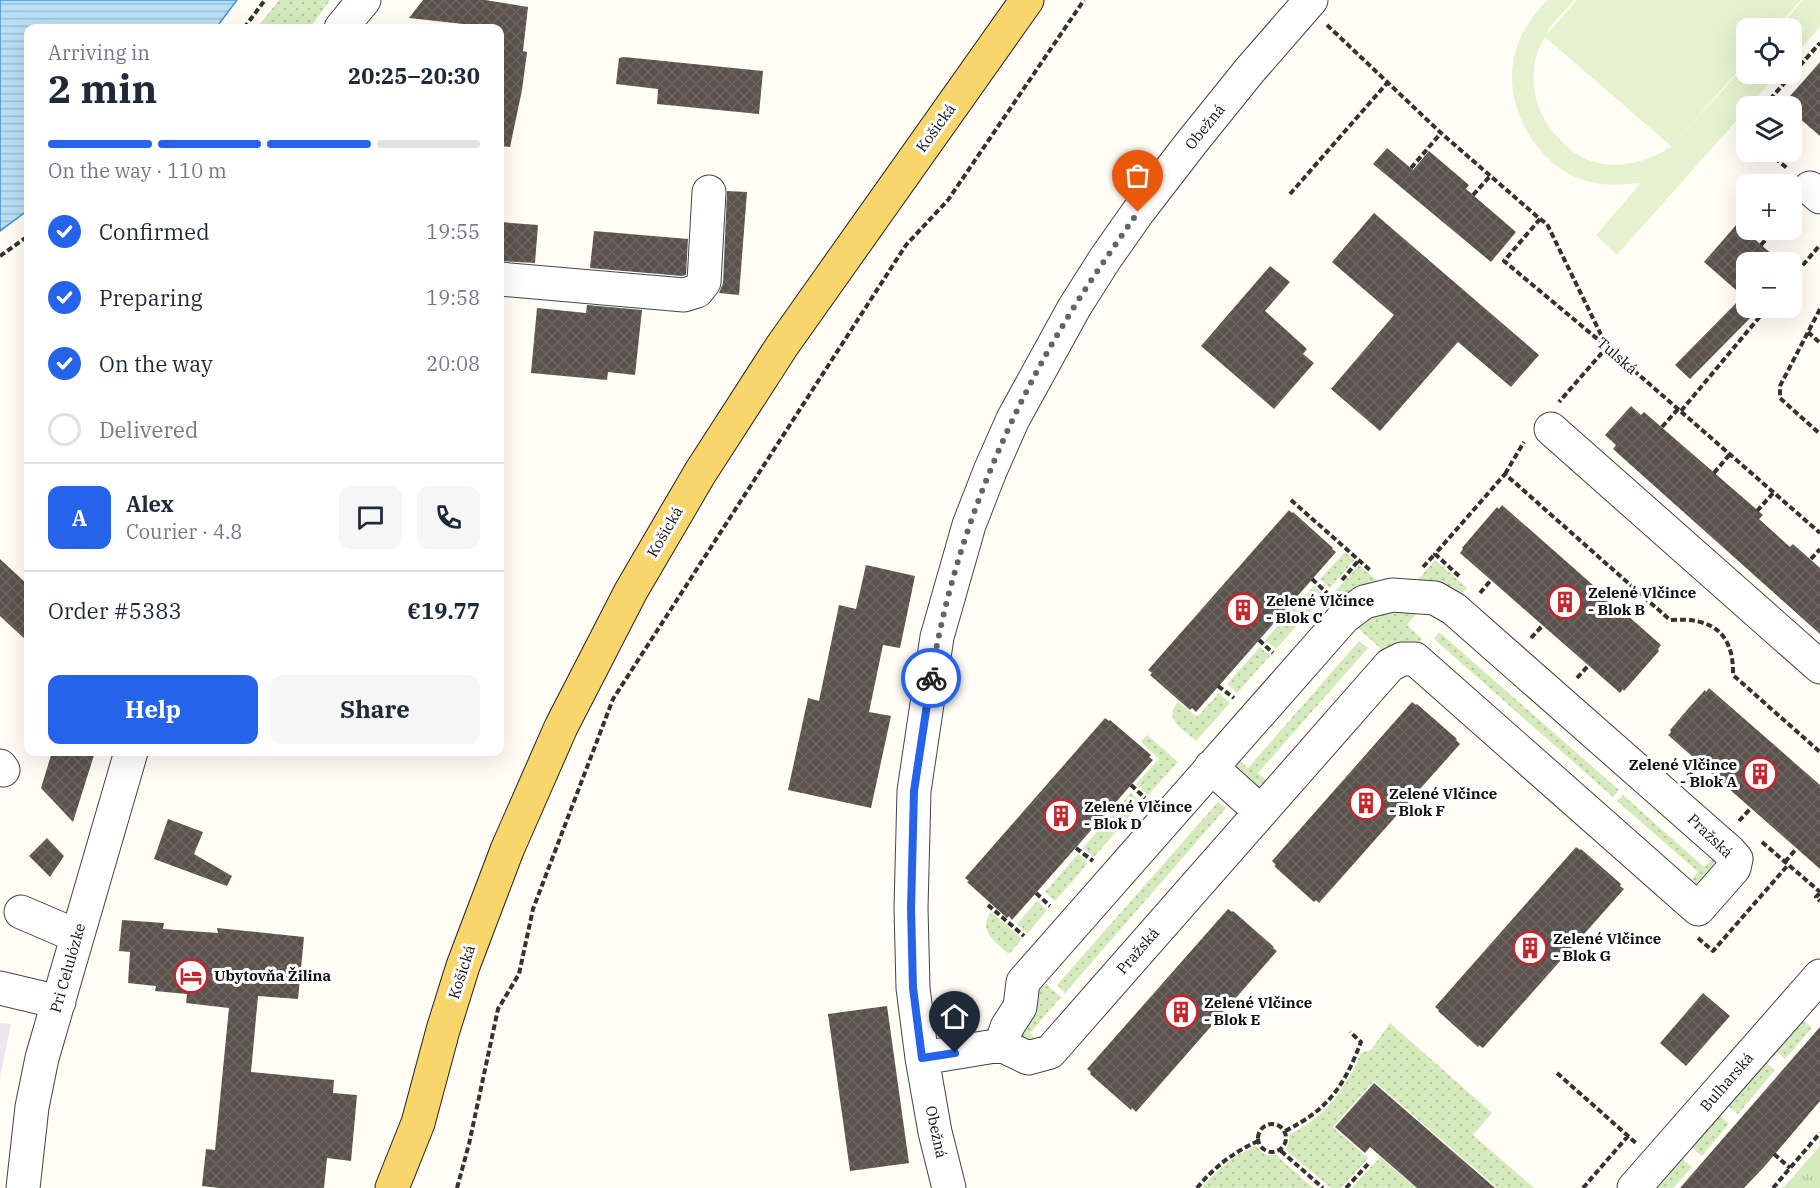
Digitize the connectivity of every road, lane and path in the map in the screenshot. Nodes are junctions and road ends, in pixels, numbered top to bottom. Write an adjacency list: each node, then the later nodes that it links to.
1 (265, 0): 6 (path)
2 (364, 0): 7 (street)
3 (1027, 0): 97 (main road, Košická)
4 (1084, 0): 110 (path)
5 (1310, 1): 9 (path); 95 (street, Obežná)
6 (247, 24)
7 (344, 24)
8 (1820, 43): 10 (path)
9 (1388, 82): 11 (path); 15 (path)
10 (1773, 96)
11 (1441, 132): 12 (path); 13 (path)
12 (1411, 168)
13 (1491, 175): 16 (path); 17 (path)
14 (709, 192): 24 (street)
15 (1290, 194)
16 (1473, 195)
17 (1540, 219): 29 (path); 29 (path, Tulská)
18 (24, 239): 22 (path)
19 (1765, 240): 20 (path)
20 (1761, 245)
21 (1820, 245): 23 (path)
22 (0, 256)
23 (1802, 266)
24 (504, 279)
25 (1820, 309): 27 (path)
26 (1758, 318): 30 (path)
27 (1808, 333): 28 (path); 33 (path)
28 (1820, 343)
29 (1607, 347): 30 (path, Tulská); 31 (path)
30 (1679, 410): 32 (path); 34 (path, Tulská)
31 (1545, 423): 36 (path); 60 (street)
32 (1662, 428)
33 (1820, 434)
34 (1730, 454): 35 (path); 37 (path, Tulská)
35 (1714, 473)
36 (1505, 474): 42 (path); 66 (path)
37 (1774, 492): 39 (path); 40 (path, Tulská)
38 (1291, 500): 45 (path)
39 (1758, 511)
40 (1820, 533)
41 (1820, 549): 43 (path)
42 (1435, 554): 44 (path); 48 (path)
43 (1811, 559)
44 (1420, 570)
45 (1372, 572)
46 (1312, 579): 51 (path)
47 (1491, 580): 50 (path)
48 (1465, 581)
49 (1472, 587): 50 (path)
50 (1479, 593): 52 (path)
51 (1329, 594)
52 (1488, 601)
53 (1543, 625): 55 (path)
54 (1522, 631): 55 (path)
55 (1531, 639): 57 (path)
56 (1259, 640): 58 (path)
57 (1538, 645)
58 (1276, 655)
59 (1588, 666): 62 (path)
60 (1820, 667)
61 (1569, 672): 62 (path)
62 (1576, 679): 64 (path)
63 (1218, 686): 65 (path)
64 (1584, 686)
65 (1236, 701)
66 (1820, 752)
67 (130, 756): 89 (street, Pri Celulózke)
68 (1699, 763): 71 (path)
69 (1211, 767): 76 (street); 76 (street, Pražská); 94 (street, Pražská)
70 (1680, 770): 71 (path)
71 (1687, 776): 72 (path)
72 (1696, 784)
73 (1131, 785): 74 (path)
74 (1148, 801)
75 (1751, 808): 77 (path)
76 (1261, 812): 94 (street, Pražská)
77 (1746, 828)
78 (1754, 835): 82 (path)
79 (1076, 848): 81 (path)
80 (1796, 849): 82 (path)
81 (1093, 862)
82 (1786, 863): 83 (path); 88 (path)
83 (1820, 892): 85 (path)
84 (1036, 893): 86 (path)
85 (1820, 901)
86 (1053, 908)
87 (21, 912): 89 (street)
88 (1691, 932)
89 (77, 936): 92 (street, Pri Celulózke)
90 (1820, 976): 104 (street, Bulharská)
91 (0, 988): 92 (street)
92 (58, 1002): 107 (street, Pri Celulózke)
93 (1350, 1032): 98 (path)
94 (1001, 1045): 95 (street)
95 (922, 1058): 111 (street, Obežná)
96 (1557, 1073): 100 (path)
97 (418, 1123): 108 (main road, Košická); 109 (main road, Košická)
98 (1285, 1131): 101 (path); 102 (path)
99 (1820, 1133): 106 (path)
100 (1628, 1136): 104 (path); 115 (path)
101 (1258, 1140): 102 (path); 112 (path)
102 (1281, 1150): 113 (path)
103 (1774, 1154): 106 (path)
104 (1657, 1162): 116 (street, Bulharská)
105 (1368, 1164): 114 (path)
106 (1790, 1168): 117 (path)
107 (16, 1172)
108 (392, 1188)
109 (416, 1188)
110 (457, 1188)
111 (949, 1188)
112 (1197, 1188)
113 (1323, 1188)
114 (1346, 1188)
115 (1583, 1188)
116 (1634, 1188)
117 (1773, 1188)

